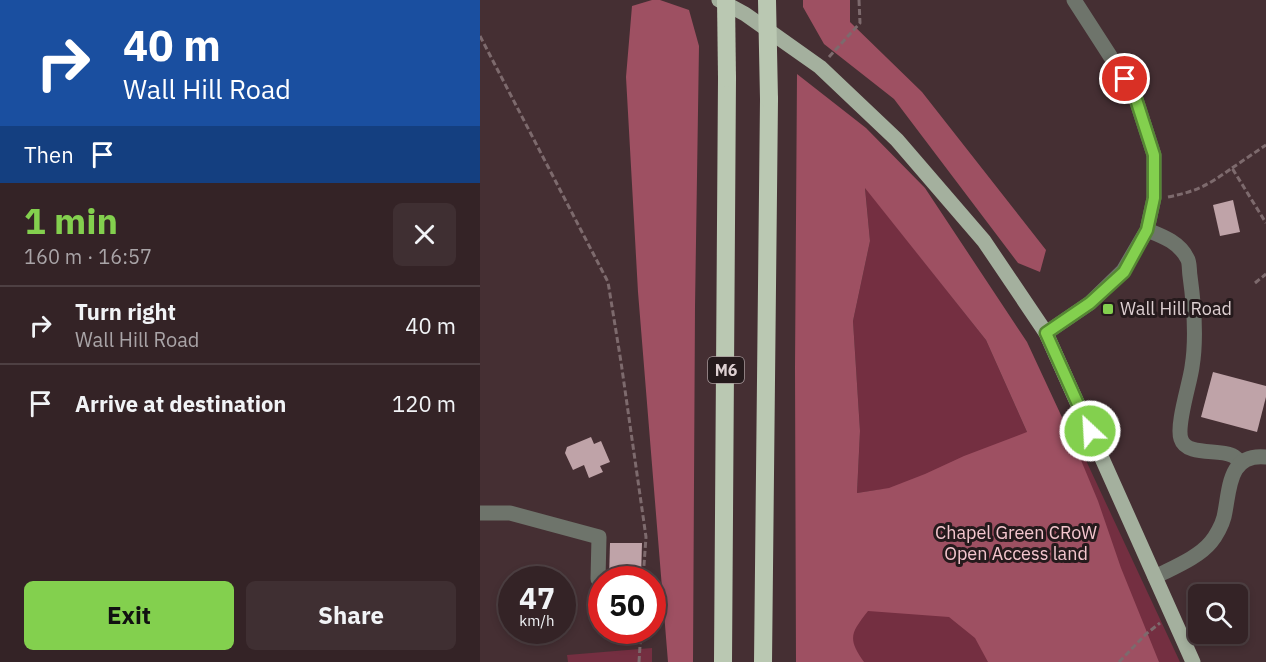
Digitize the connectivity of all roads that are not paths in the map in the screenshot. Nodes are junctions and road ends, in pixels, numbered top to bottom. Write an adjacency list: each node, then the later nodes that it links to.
1 (719, 0): 6 (main road)
2 (726, 0): 12 (highway, M6, bridge)
3 (767, 0): 13 (highway, M6, bridge)
4 (1074, 0): 5 (street)
5 (1147, 230): 6 (street); 8 (street)
6 (1046, 333): 11 (main road)
7 (1266, 457): 8 (street)
8 (1241, 464): 11 (street)
9 (480, 513): 10 (street)
10 (598, 566)
11 (1155, 577): 14 (main road)
12 (723, 662)
13 (763, 662)
14 (1193, 662)

